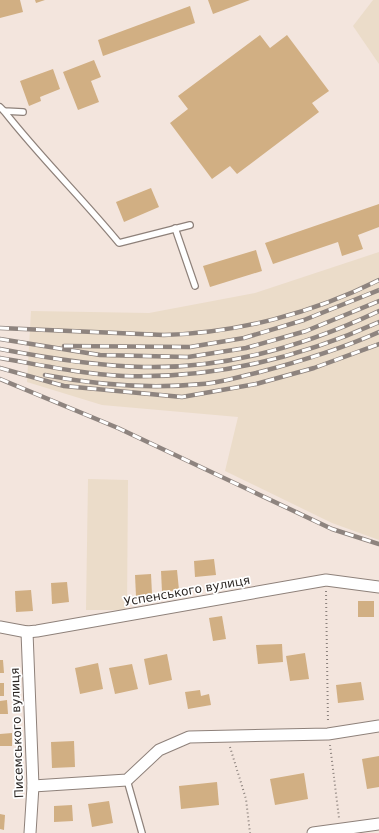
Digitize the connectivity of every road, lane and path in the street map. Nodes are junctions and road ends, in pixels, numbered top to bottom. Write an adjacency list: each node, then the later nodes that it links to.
1 (2, 109): 2 (lane); 4 (lane)
2 (23, 112)
3 (190, 225): 4 (lane)
4 (176, 228): 5 (lane)
5 (195, 286)
6 (326, 580): 7 (street, Успенського вулиця); 9 (street, Успенського вулиця); 11 (path)
7 (379, 587)
8 (0, 627): 9 (street, Успенського вулиця)
9 (27, 632): 14 (street, Писемського вулиця)
10 (379, 726): 11 (street)
11 (328, 734): 12 (street); 16 (path)
12 (227, 736): 13 (street); 19 (path)
13 (127, 780): 14 (street); 18 (lane)
14 (34, 786): 17 (street, Писемського вулиця)
15 (379, 824): 16 (street)
16 (341, 831): 20 (street)
17 (30, 833)
18 (142, 833)
19 (250, 833)
20 (313, 833)

